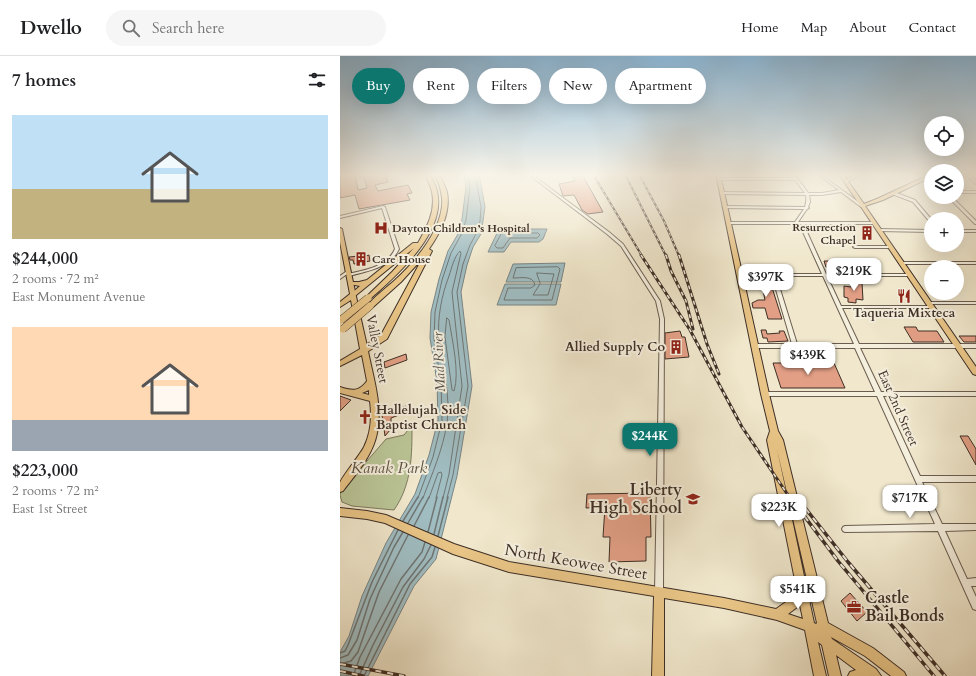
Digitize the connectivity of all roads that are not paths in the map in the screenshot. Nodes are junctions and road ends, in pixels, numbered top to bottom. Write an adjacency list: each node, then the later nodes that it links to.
1 (436, 203): 23 (highway)
2 (445, 203): 27 (highway)
3 (568, 203): 74 (street)
4 (724, 203): 12 (main road)
5 (809, 203): 13 (street)
6 (858, 203): 11 (street)
7 (860, 203): 11 (main road)
8 (870, 203): 11 (main road)
9 (916, 203): 14 (street)
10 (957, 204): 20 (street)
11 (862, 206): 19 (main road)
12 (725, 207): 13 (street); 16 (main road)
13 (806, 208): 17 (street)
14 (924, 213)
15 (340, 216): 33 (street)
16 (728, 223): 17 (street); 34 (main road)
17 (796, 223): 18 (street)
18 (815, 223): 19 (street); 36 (street, East 2nd Street)
19 (874, 223): 22 (main road)
20 (976, 223)
21 (340, 230): 28 (main road, Valley Street)
22 (879, 230): 24 (street); 30 (main road)
23 (428, 231): 39 (highway); 46 (highway, bridge)
24 (924, 231)
25 (964, 231): 26 (street)
26 (976, 231)
27 (432, 242): 47 (highway, bridge); 53 (highway)
28 (341, 244): 33 (main road, Valley Street)
29 (855, 247): 30 (street)
30 (890, 247): 31 (main road)
31 (901, 263): 32 (street); 37 (main road)
32 (976, 263)
33 (349, 273): 38 (street); 40 (main road, Valley Street)
34 (740, 274): 35 (street); 48 (main road)
35 (773, 274): 36 (street); 49 (street)
36 (825, 274): 37 (street); 45 (street, East 2nd Street)
37 (909, 275): 44 (main road)
38 (340, 278)
39 (370, 281): 40 (highway); 41 (highway)
40 (351, 283): 41 (main road, Valley Street)
41 (353, 295): 43 (main road); 53 (main road, Valley Street)
42 (976, 303): 44 (street)
43 (340, 305)
44 (930, 305): 45 (street); 51 (main road)
45 (840, 308): 50 (street, East 2nd Street)
46 (341, 321)
47 (341, 330)
48 (756, 346): 49 (street); 60 (main road)
49 (795, 346): 50 (street)
50 (858, 346): 51 (street); 59 (street, East 2nd Street)
51 (958, 346): 52 (street); 55 (main road)
52 (976, 346)
53 (364, 350): 54 (main road); 56 (main road, Valley Street)
54 (340, 364)
55 (976, 372)
56 (370, 382): 58 (main road); 62 (main road, Valley Street)
57 (340, 390): 58 (main road)
58 (352, 393): 62 (main road)
59 (879, 393): 60 (street); 61 (street); 64 (street, East 2nd Street)
60 (765, 394): 63 (main road)
61 (976, 394)
62 (373, 399): 66 (main road, Valley Street)
63 (774, 431): 71 (main road); 77 (main road)
64 (918, 479): 65 (street); 68 (street, East 2nd Street)
65 (976, 479)
66 (340, 488)
67 (340, 512): 74 (main road, North Keowee Street)
68 (940, 528): 69 (street); 70 (street); 73 (street, East 2nd Street)
69 (976, 528)
70 (845, 529)
71 (801, 582): 76 (main road); 78 (main road)
72 (976, 582): 73 (street)
73 (965, 583): 75 (street, East 2nd Street)
74 (659, 593): 76 (main road, North Keowee Street); 81 (main road)
75 (976, 606)
76 (777, 615): 78 (main road, North Keowee Street)
77 (823, 626): 78 (main road, North Keowee Street); 79 (main road); 85 (main road)
78 (811, 627): 79 (main road, North Keowee Street); 82 (main road)
79 (827, 642): 80 (main road, North Keowee Street); 83 (main road)
80 (874, 675): 84 (main road)
81 (658, 676)
82 (820, 676)
83 (835, 676)
84 (854, 676)
85 (900, 676)

